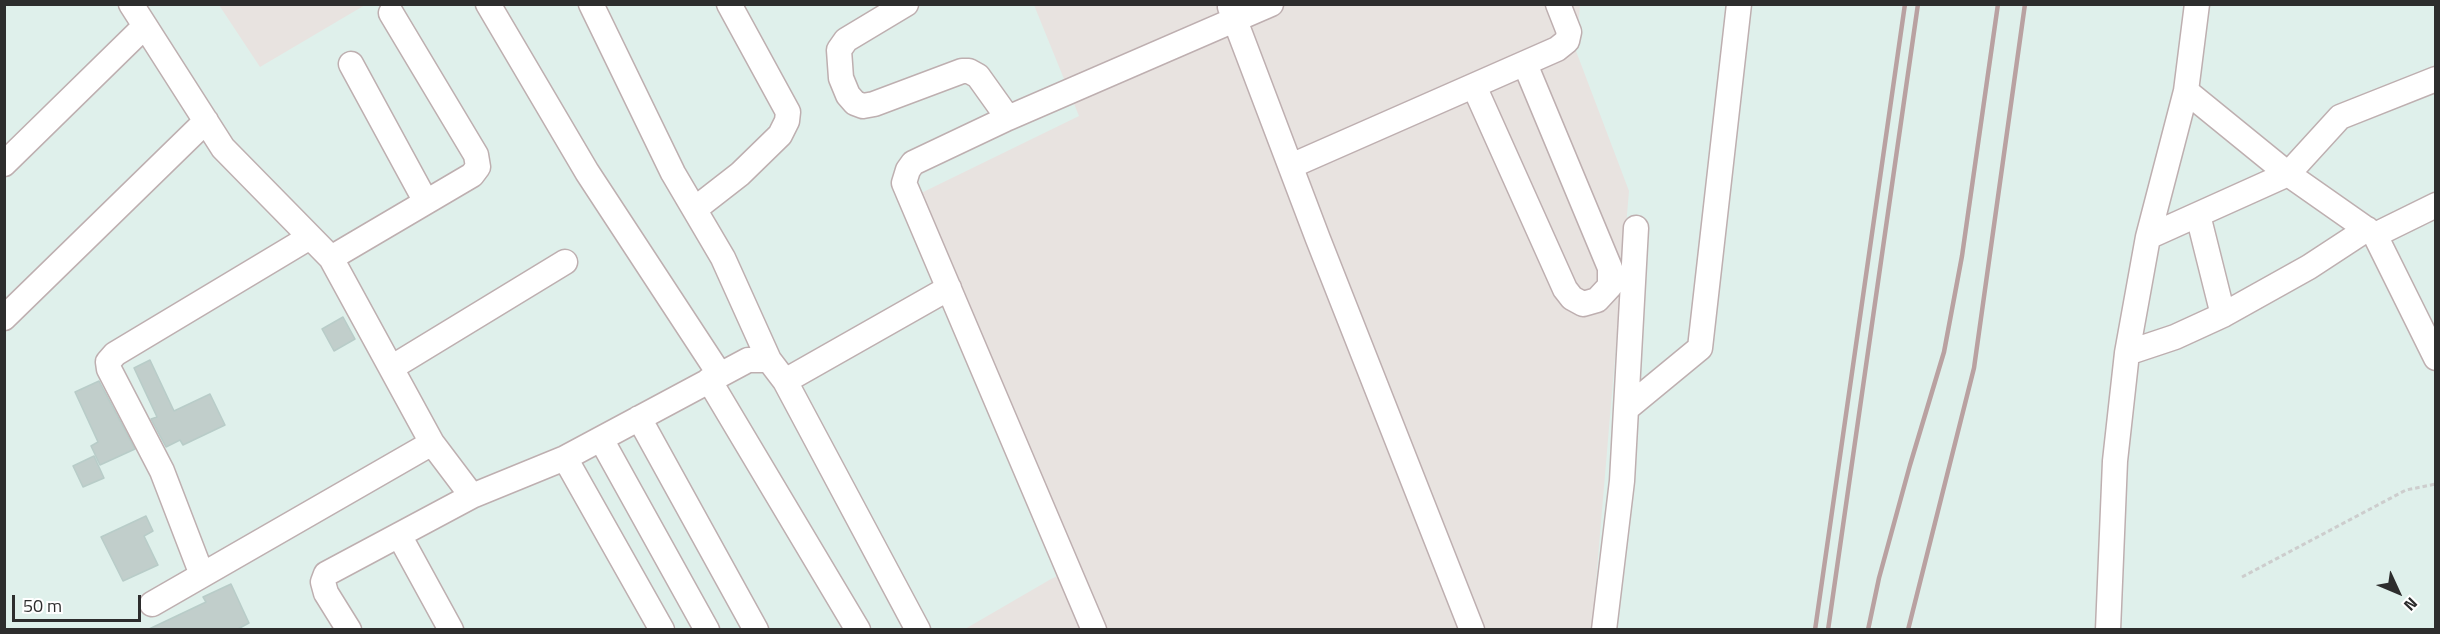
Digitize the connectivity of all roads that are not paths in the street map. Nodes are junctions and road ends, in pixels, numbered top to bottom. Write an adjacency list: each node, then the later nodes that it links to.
1 (131, 4): 12 (street)
2 (488, 4): 40 (street)
3 (591, 4): 25 (street)
4 (729, 4): 25 (street)
5 (906, 4): 18 (street)
6 (1271, 4): 10 (street)
7 (1558, 4): 14 (street)
8 (1739, 4): 42 (street)
9 (2197, 4): 17 (street)
10 (1232, 12): 18 (street); 21 (street)
11 (391, 13): 23 (street)
12 (145, 26): 19 (street); 20 (street)
13 (351, 64): 23 (street)
14 (1525, 64): 16 (street); 16 (street)
15 (2436, 79): 22 (street)
16 (1474, 86): 21 (street)
17 (2186, 91): 22 (street); 30 (street)
18 (1008, 118): 33 (street)
19 (206, 121): 29 (street); 35 (street)
20 (4, 164)
21 (1290, 166): 59 (street)
22 (2288, 174): 26 (street); 28 (street)
23 (426, 202): 31 (street)
24 (2436, 205): 28 (street)
25 (695, 209): 38 (street)
26 (2198, 214): 30 (street); 34 (street)
27 (1636, 228): 42 (street)
28 (2371, 232): 34 (street); 37 (street)
29 (310, 237): 31 (street); 49 (street)
30 (2148, 237): 36 (street)
31 (331, 258): 39 (street)
32 (564, 262): 39 (street)
33 (949, 288): 41 (street); 58 (street)
34 (2223, 315): 36 (street)
35 (4, 318)
36 (2127, 353): 61 (street)
37 (2436, 358)
38 (769, 360): 40 (street); 41 (street)
39 (391, 368): 45 (street)
40 (715, 378): 43 (street); 56 (street)
41 (785, 381): 57 (street)
42 (1626, 409): 60 (street)
43 (639, 418): 44 (street); 55 (street)
44 (601, 439): 46 (street); 54 (street)
45 (432, 443): 47 (street); 49 (street)
46 (565, 458): 47 (street); 51 (street)
47 (472, 496): 48 (street)
48 (399, 535): 52 (street); 53 (street)
49 (202, 575): 50 (street)
50 (152, 604)
51 (658, 628)
52 (349, 630)
53 (451, 630)
54 (707, 630)
55 (756, 630)
56 (858, 630)
57 (918, 630)
58 (1094, 630)
59 (1472, 630)
60 (1604, 630)
61 (2108, 630)

